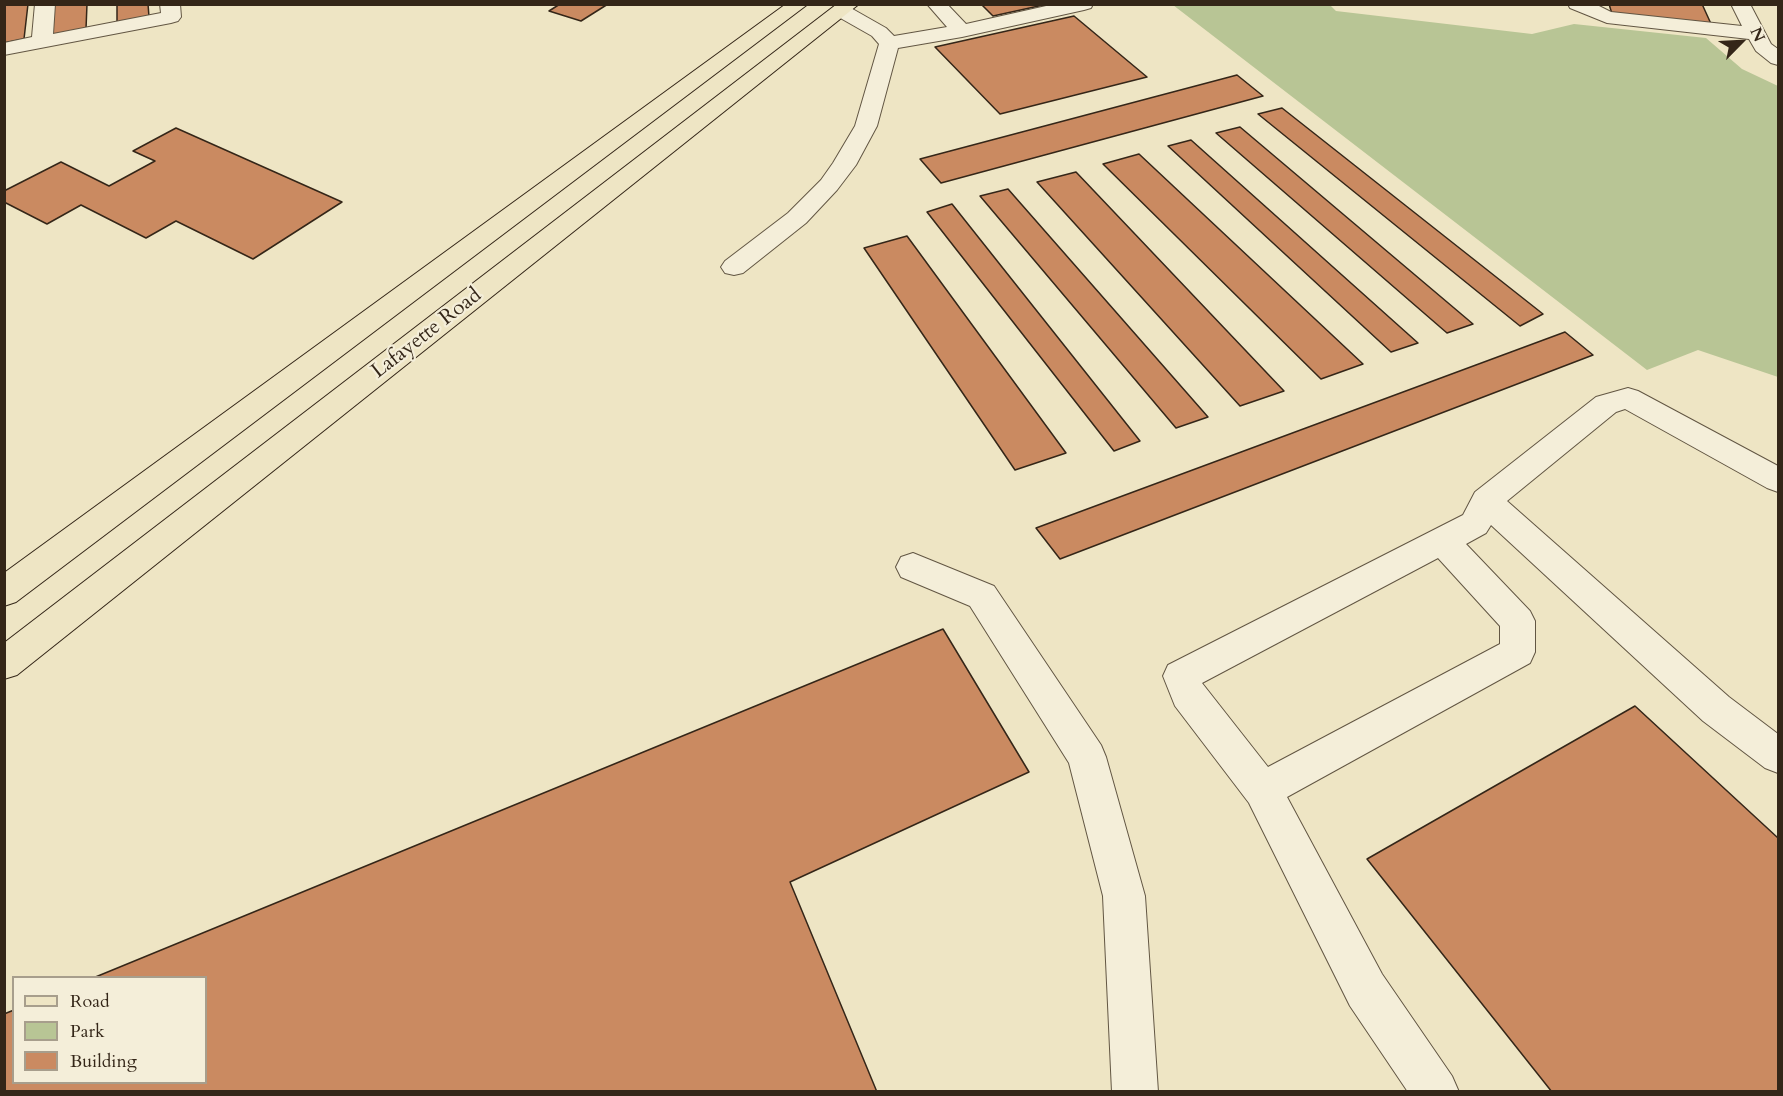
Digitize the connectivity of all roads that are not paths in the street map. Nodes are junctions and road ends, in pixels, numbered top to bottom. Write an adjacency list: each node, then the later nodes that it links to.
1 (45, 4): 11 (lane)
2 (170, 4): 11 (lane)
3 (800, 4): 20 (main road, Lafayette Road)
4 (936, 4): 9 (lane)
5 (1084, 4): 9 (lane)
6 (1577, 4): 10 (lane)
7 (1740, 4): 10 (lane)
8 (846, 8): 12 (lane); 21 (main road, Lafayette Road)
9 (962, 31): 12 (lane)
10 (1756, 34): 14 (lane)
11 (42, 41): 13 (lane)
12 (889, 43): 15 (lane)
13 (4, 48)
14 (1779, 59)
15 (734, 267)
16 (1779, 480): 17 (lane)
17 (1486, 501): 18 (lane); 22 (lane)
18 (1442, 541): 23 (lane); 23 (lane)
19 (913, 567): 24 (lane)
20 (4, 592)
21 (4, 664)
22 (1779, 756)
23 (1263, 790): 25 (lane)
24 (1135, 1092)
25 (1436, 1092)

